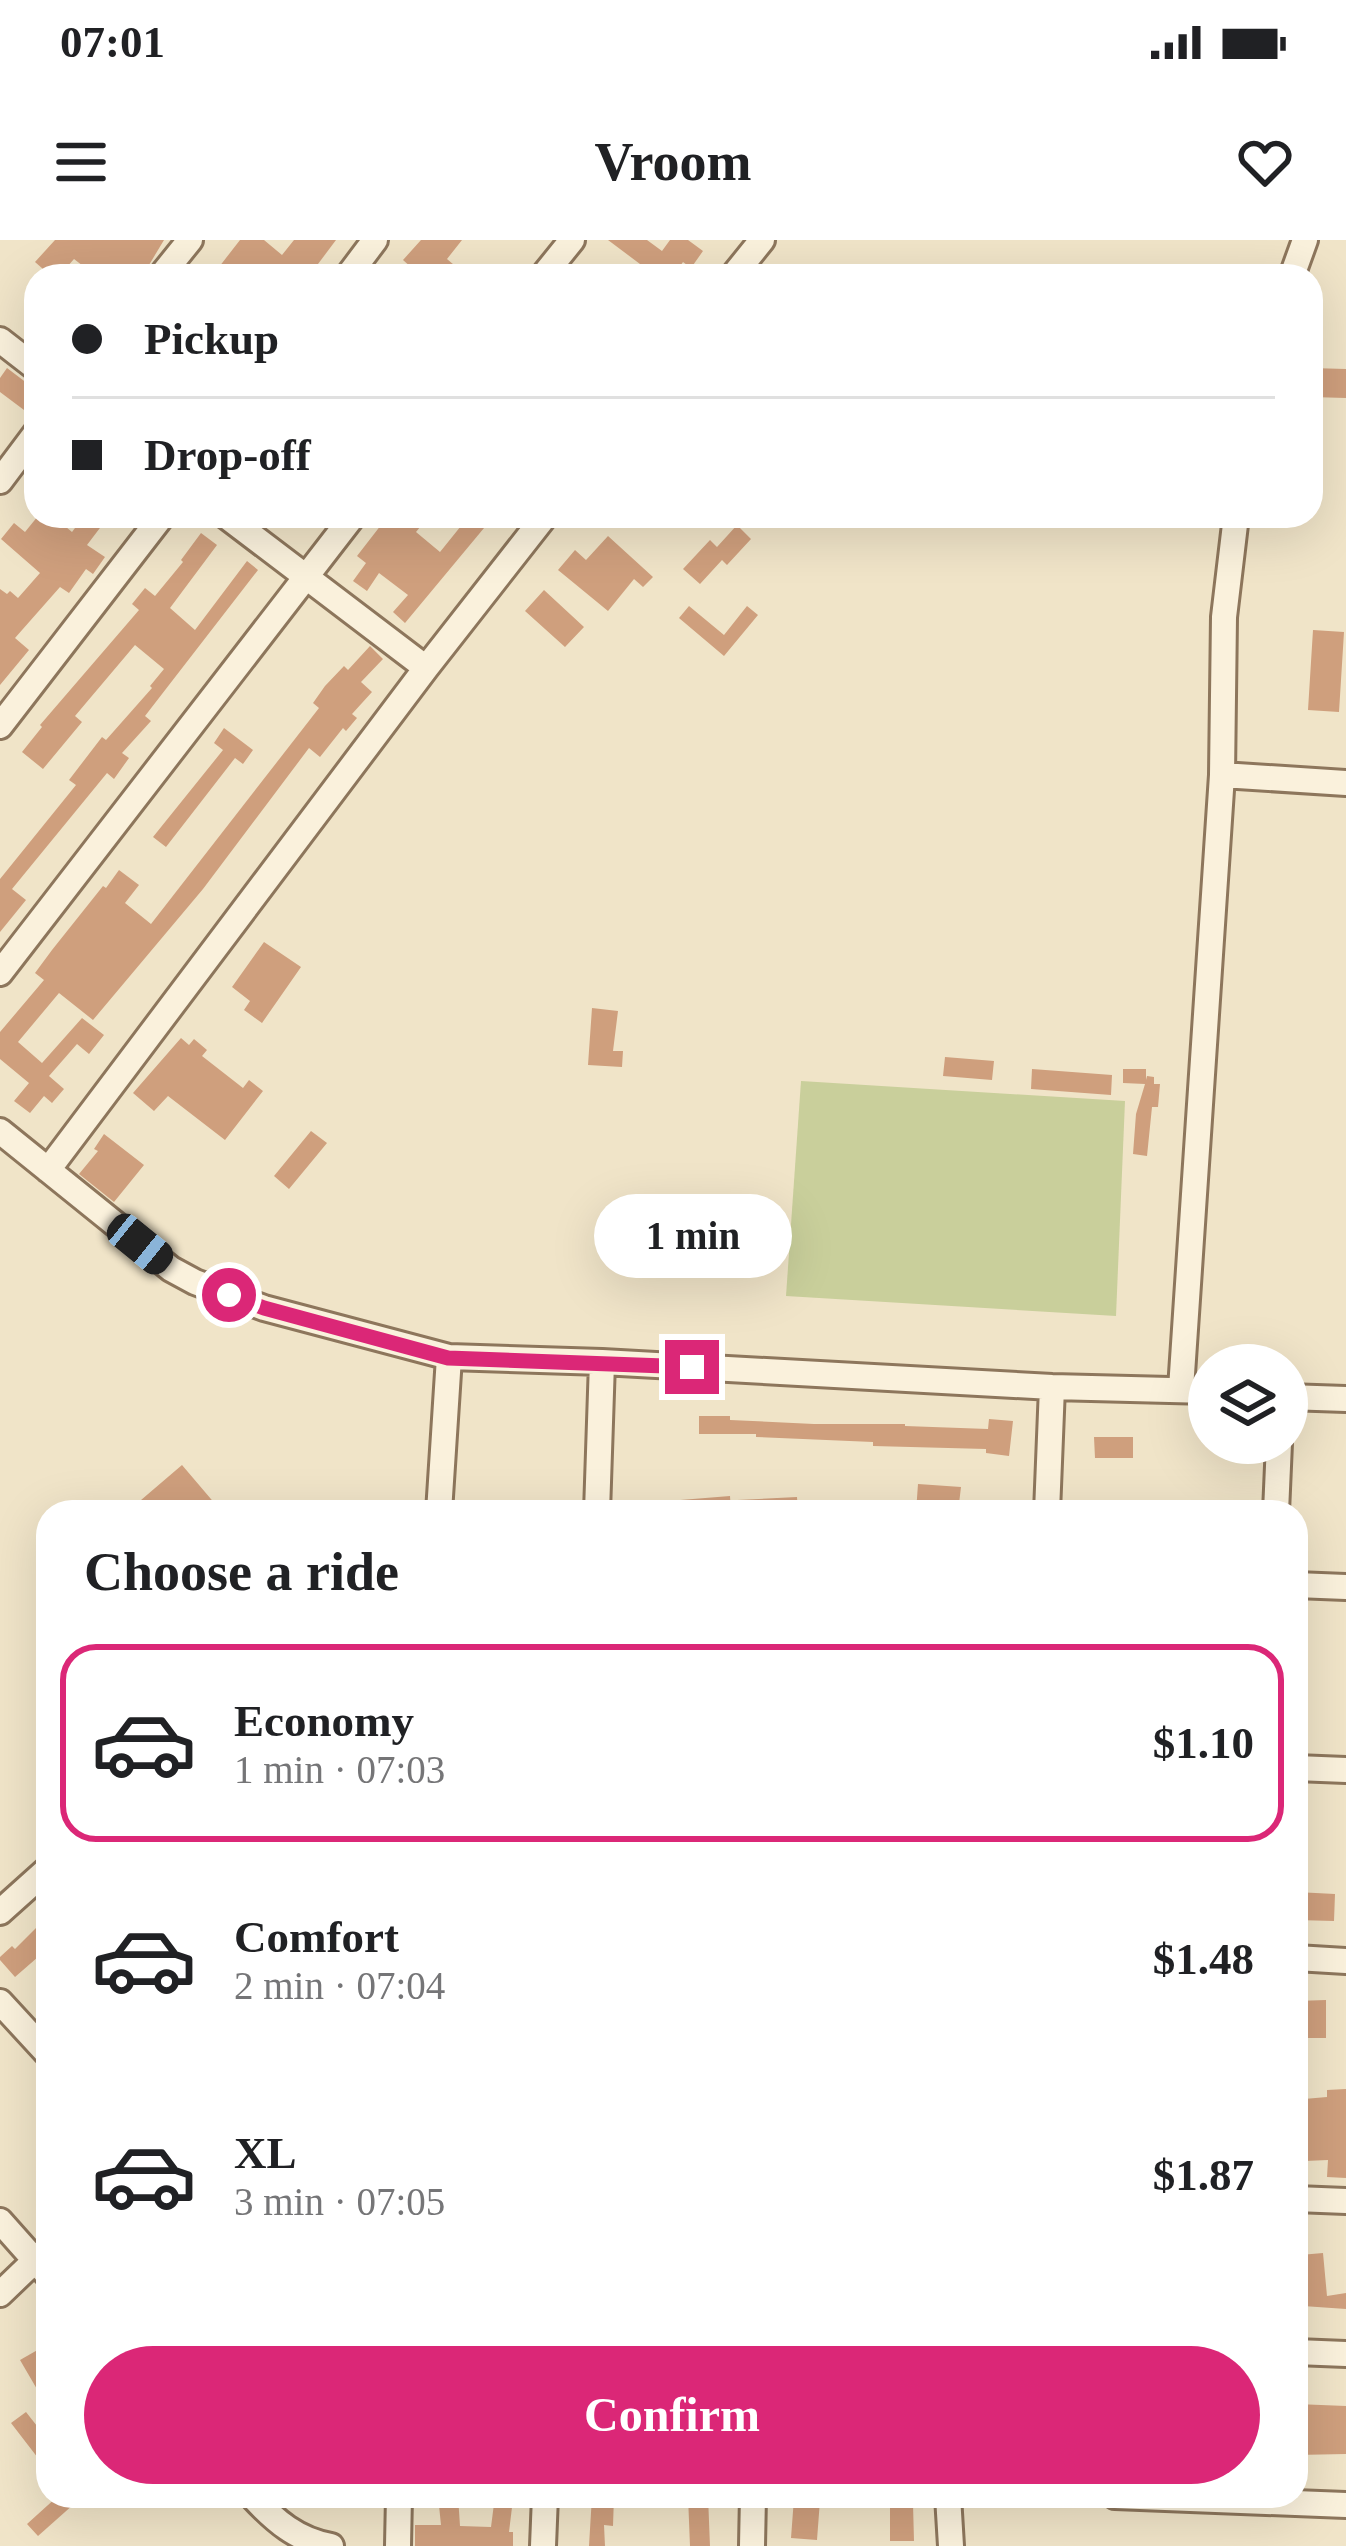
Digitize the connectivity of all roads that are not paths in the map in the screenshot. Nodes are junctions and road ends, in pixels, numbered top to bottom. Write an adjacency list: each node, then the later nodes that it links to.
1 (190, 240): 5 (street)
2 (376, 240): 6 (street)
3 (572, 240): 7 (street)
4 (762, 240): 8 (street)
5 (171, 264)
6 (357, 264)
7 (553, 264)
8 (743, 264)
9 (0, 340): 10 (street)
10 (24, 359)
11 (24, 449): 12 (street)
12 (0, 481)
13 (153, 528): 20 (street)
14 (241, 528): 18 (street)
15 (344, 528): 18 (street)
16 (536, 528): 19 (street)
17 (1235, 528): 21 (street)
18 (304, 578): 19 (street); 23 (street)
19 (426, 668): 25 (street)
20 (0, 726)
21 (1222, 775): 22 (street); 29 (street)
22 (1346, 783)
23 (0, 973)
24 (0, 1131): 25 (street)
25 (48, 1170): 26 (street)
26 (448, 1358): 27 (street); 34 (street)
27 (602, 1362): 28 (street); 35 (street)
28 (1052, 1388): 29 (street); 36 (street)
29 (1180, 1389): 30 (street)
30 (1188, 1390)
31 (1308, 1398): 32 (street)
32 (1346, 1400)
33 (1278, 1464): 37 (street)
34 (440, 1500)
35 (597, 1500)
36 (1047, 1500)
37 (1277, 1500)
38 (1308, 1586): 39 (street)
39 (1346, 1588)
40 (1308, 1769): 41 (street)
41 (1346, 1771)
42 (36, 1880): 43 (street)
43 (0, 1912)
44 (1308, 1959): 45 (street)
45 (1346, 1961)
46 (0, 2002): 47 (street)
47 (36, 2041)
48 (1308, 2199): 49 (street)
49 (1346, 2201)
50 (0, 2221): 51 (street)
51 (36, 2254)
52 (36, 2267): 53 (street)
53 (0, 2294)
54 (1308, 2352): 55 (street)
55 (1346, 2354)
56 (1308, 2504): 57 (street)
57 (1346, 2505)
58 (263, 2508): 63 (street)
59 (399, 2508): 64 (street)
60 (545, 2508): 65 (street)
61 (753, 2508): 66 (street)
62 (949, 2508): 67 (street)
63 (332, 2546)
64 (398, 2546)
65 (543, 2546)
66 (752, 2546)
67 (951, 2546)

